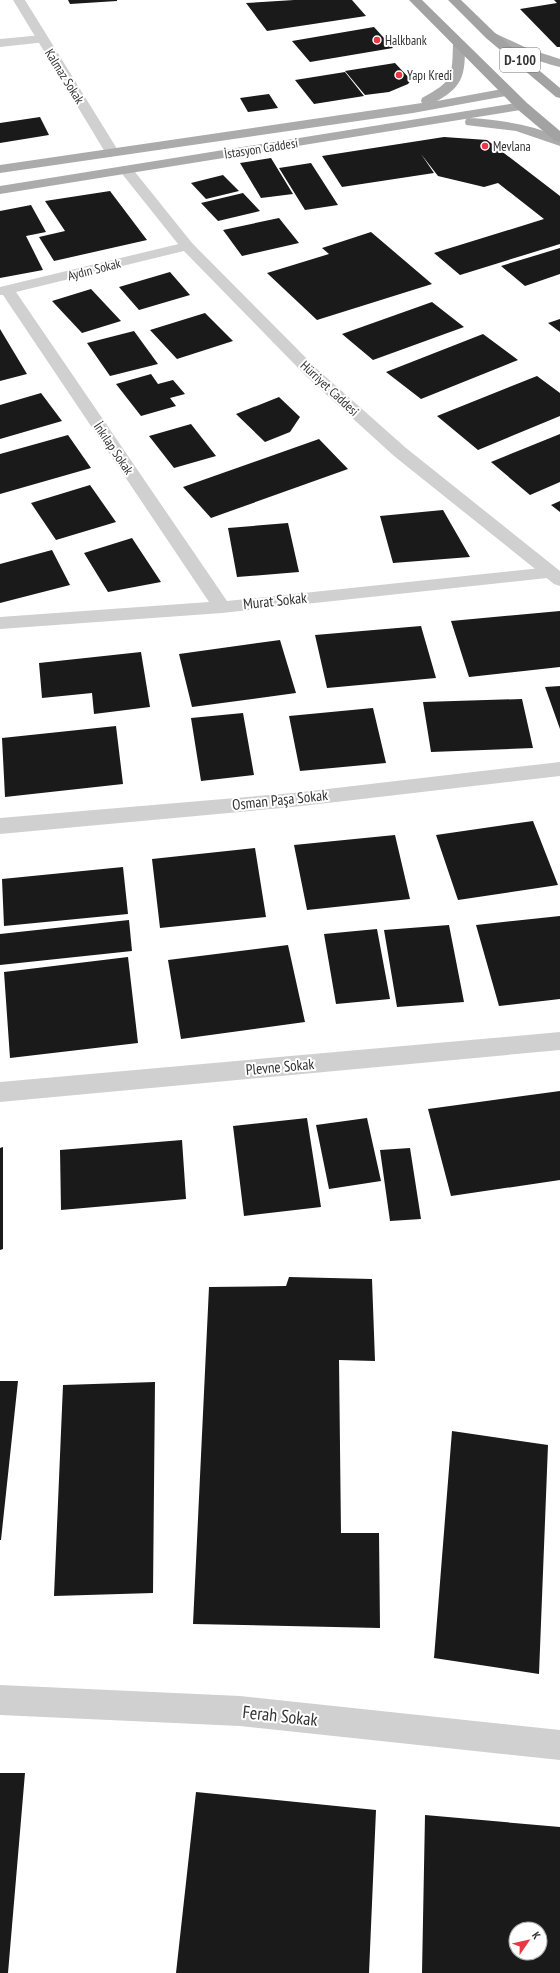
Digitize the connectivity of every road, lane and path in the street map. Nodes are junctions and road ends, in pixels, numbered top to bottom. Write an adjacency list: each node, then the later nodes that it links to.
1 (19, 0): 5 (street, Kalmaz Sokak)
2 (415, 0): 7 (highway, D-100)
3 (454, 0): 4 (highway, D-100)
4 (490, 35): 8 (main road); 12 (highway, D-100)
5 (42, 39): 6 (street); 19 (street, Kalmaz Sokak)
6 (0, 43)
7 (459, 44): 11 (highway, D-100); 15 (main road)
8 (560, 63)
9 (536, 88): 12 (highway)
10 (522, 90): 11 (highway)
11 (508, 92): 14 (highway, D-100); 15 (main road, İstasyon Caddesi)
12 (557, 93)
13 (537, 103): 14 (highway)
14 (522, 106): 16 (main road, İstasyon Caddesi); 17 (highway, D-100)
15 (413, 108): 19 (main road, İstasyon Caddesi)
16 (431, 121): 18 (main road); 21 (main road, İstasyon Caddesi)
17 (560, 138)
18 (560, 142)
19 (112, 152): 20 (main road, İstasyon Caddesi); 21 (main road)
20 (0, 169)
21 (126, 170): 22 (main road, İstasyon Caddesi); 23 (street, Hürriyet Caddesi)
22 (0, 190)
23 (187, 246): 24 (street, Aydın Sokak); 25 (street, Hürriyet Caddesi)
24 (3, 290): 26 (street, İnkılap Sokak)
25 (555, 577): 26 (street, Murat Sokak)
26 (222, 607): 27 (street, Murat Sokak)
27 (0, 623)
28 (560, 769): 29 (street, Osman Paşa Sokak)
29 (0, 826)
30 (560, 1041): 31 (street, Plevne Sokak)
31 (0, 1092)
32 (0, 1700): 33 (street, Ferah Sokak)
33 (560, 1745)

